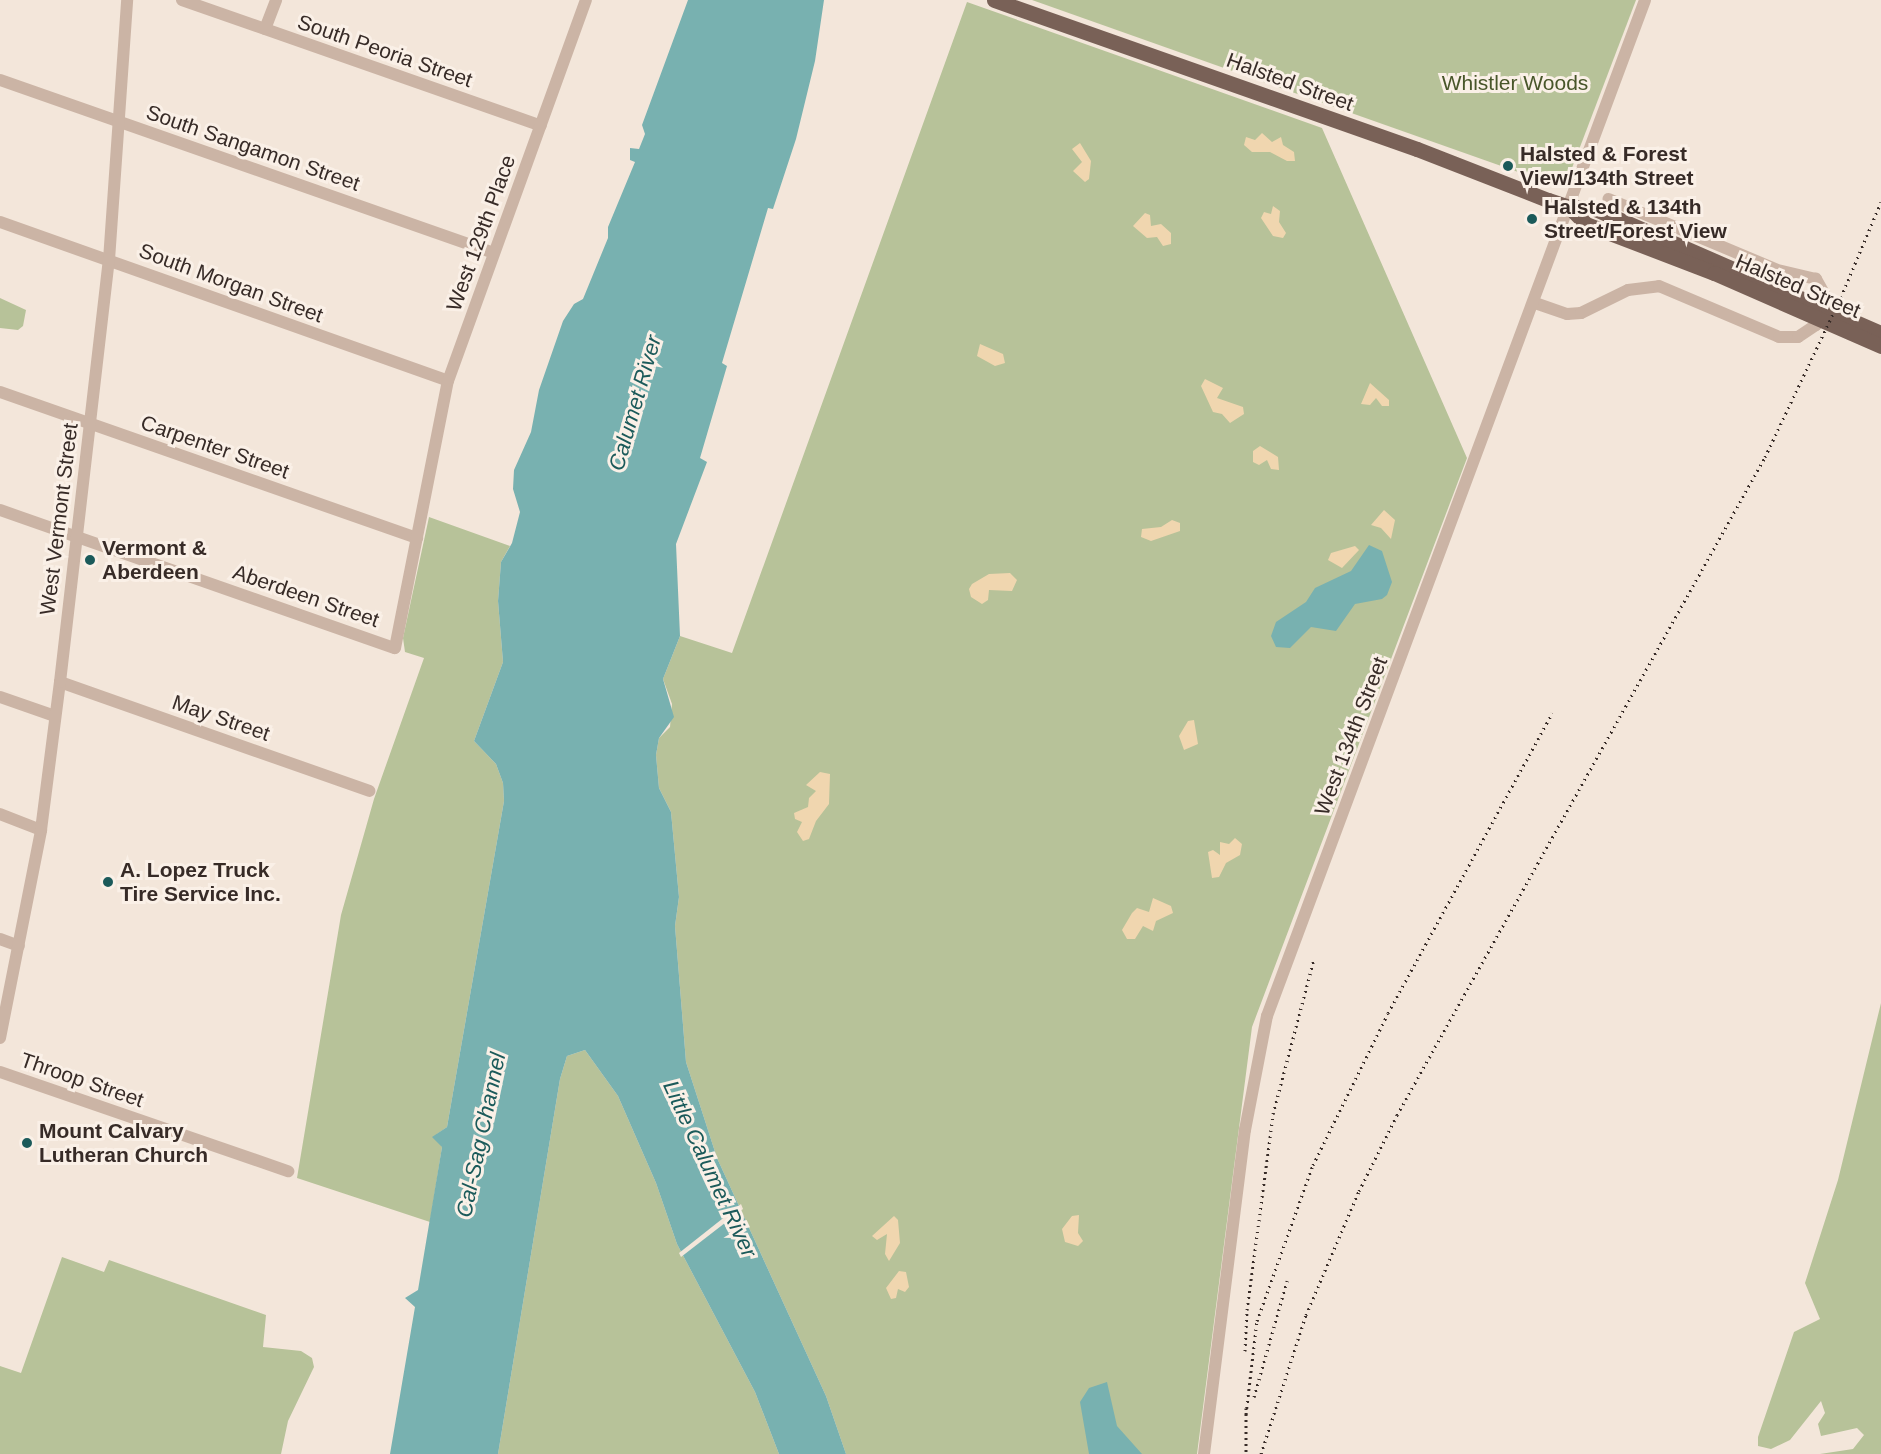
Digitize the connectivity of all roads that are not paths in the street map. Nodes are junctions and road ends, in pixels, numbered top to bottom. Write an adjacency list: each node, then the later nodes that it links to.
1 (127, 0): 9 (street, West Vermont Street)
2 (182, 0): 7 (street, South Peoria Street)
3 (276, 0): 7 (street)
4 (586, 0): 10 (street, West 129th Place)
5 (994, 0): 12 (main road, Halsted Street)
6 (1645, 0): 12 (street, West 134th Street)
7 (265, 29): 10 (street, South Peoria Street)
8 (0, 80): 9 (street, South Sangamon Street)
9 (121, 123): 14 (street, South Sangamon Street); 15 (street, West Vermont Street)
10 (541, 126): 14 (street, West 129th Place)
11 (1609, 199): 16 (street)
12 (1569, 207): 16 (street, West 134th Street); 17 (main road, Halsted Street)
13 (0, 222): 15 (street, South Morgan Street)
14 (494, 254): 20 (street, West 129th Place)
15 (109, 260): 20 (street, South Morgan Street); 22 (street, West Vermont Street)
16 (1535, 303): 38 (street, West 134th Street)
17 (1806, 305): 18 (main road, Halsted Street); 19 (main road, Halsted Street)
18 (1881, 333)
19 (1881, 346)
20 (448, 381): 25 (street, West 129th Place)
21 (0, 392): 22 (street, Carpenter Street)
22 (90, 424): 24 (street, West Vermont Street); 25 (street, Carpenter Street)
23 (0, 510): 24 (street, Aberdeen Street)
24 (76, 536): 26 (street, Aberdeen Street); 27 (street, West Vermont Street)
25 (417, 538): 26 (street, West 129th Place)
26 (395, 648)
27 (60, 682): 29 (street, West Vermont Street); 30 (street, May Street)
28 (0, 697): 29 (street)
29 (55, 716): 32 (street, West Vermont Street)
30 (369, 791)
31 (0, 814): 32 (street)
32 (41, 830): 34 (street, West Vermont Street)
33 (0, 939): 34 (street)
34 (19, 946): 35 (street, West Vermont Street)
35 (0, 1038)
36 (0, 1072): 37 (street, Throop Street)
37 (288, 1171)
38 (1204, 1454)

